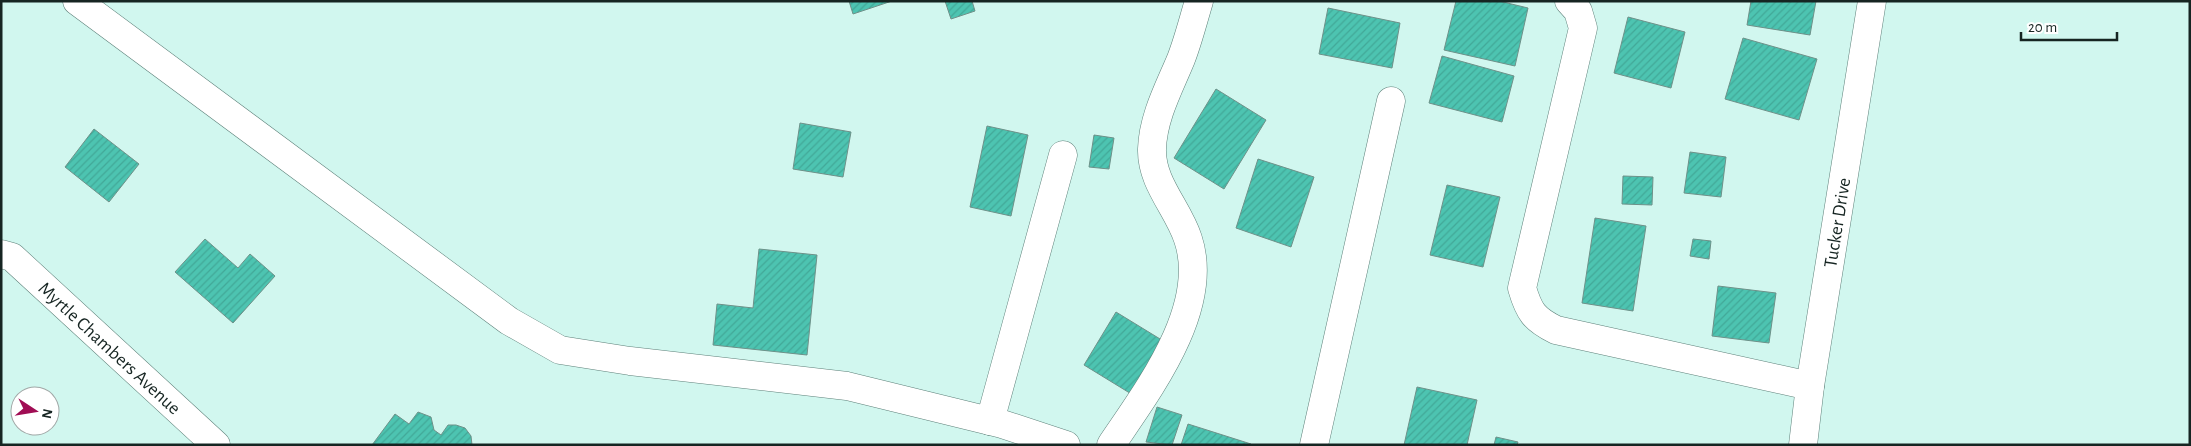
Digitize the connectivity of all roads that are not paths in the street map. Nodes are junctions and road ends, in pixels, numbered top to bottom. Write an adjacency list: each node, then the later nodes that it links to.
1 (77, 1): 9 (street)
2 (1199, 1): 12 (street)
3 (1569, 1): 8 (street)
4 (1872, 1): 8 (street, Tucker Drive)
5 (1391, 101): 13 (street)
6 (1063, 155): 9 (street)
7 (1, 254): 10 (street, Myrtle Chambers Avenue)
8 (1810, 386): 14 (street, Tucker Drive)
9 (990, 421): 11 (street)
10 (216, 445)
11 (1066, 445)
12 (1111, 445)
13 (1314, 445)
14 (1803, 445)

